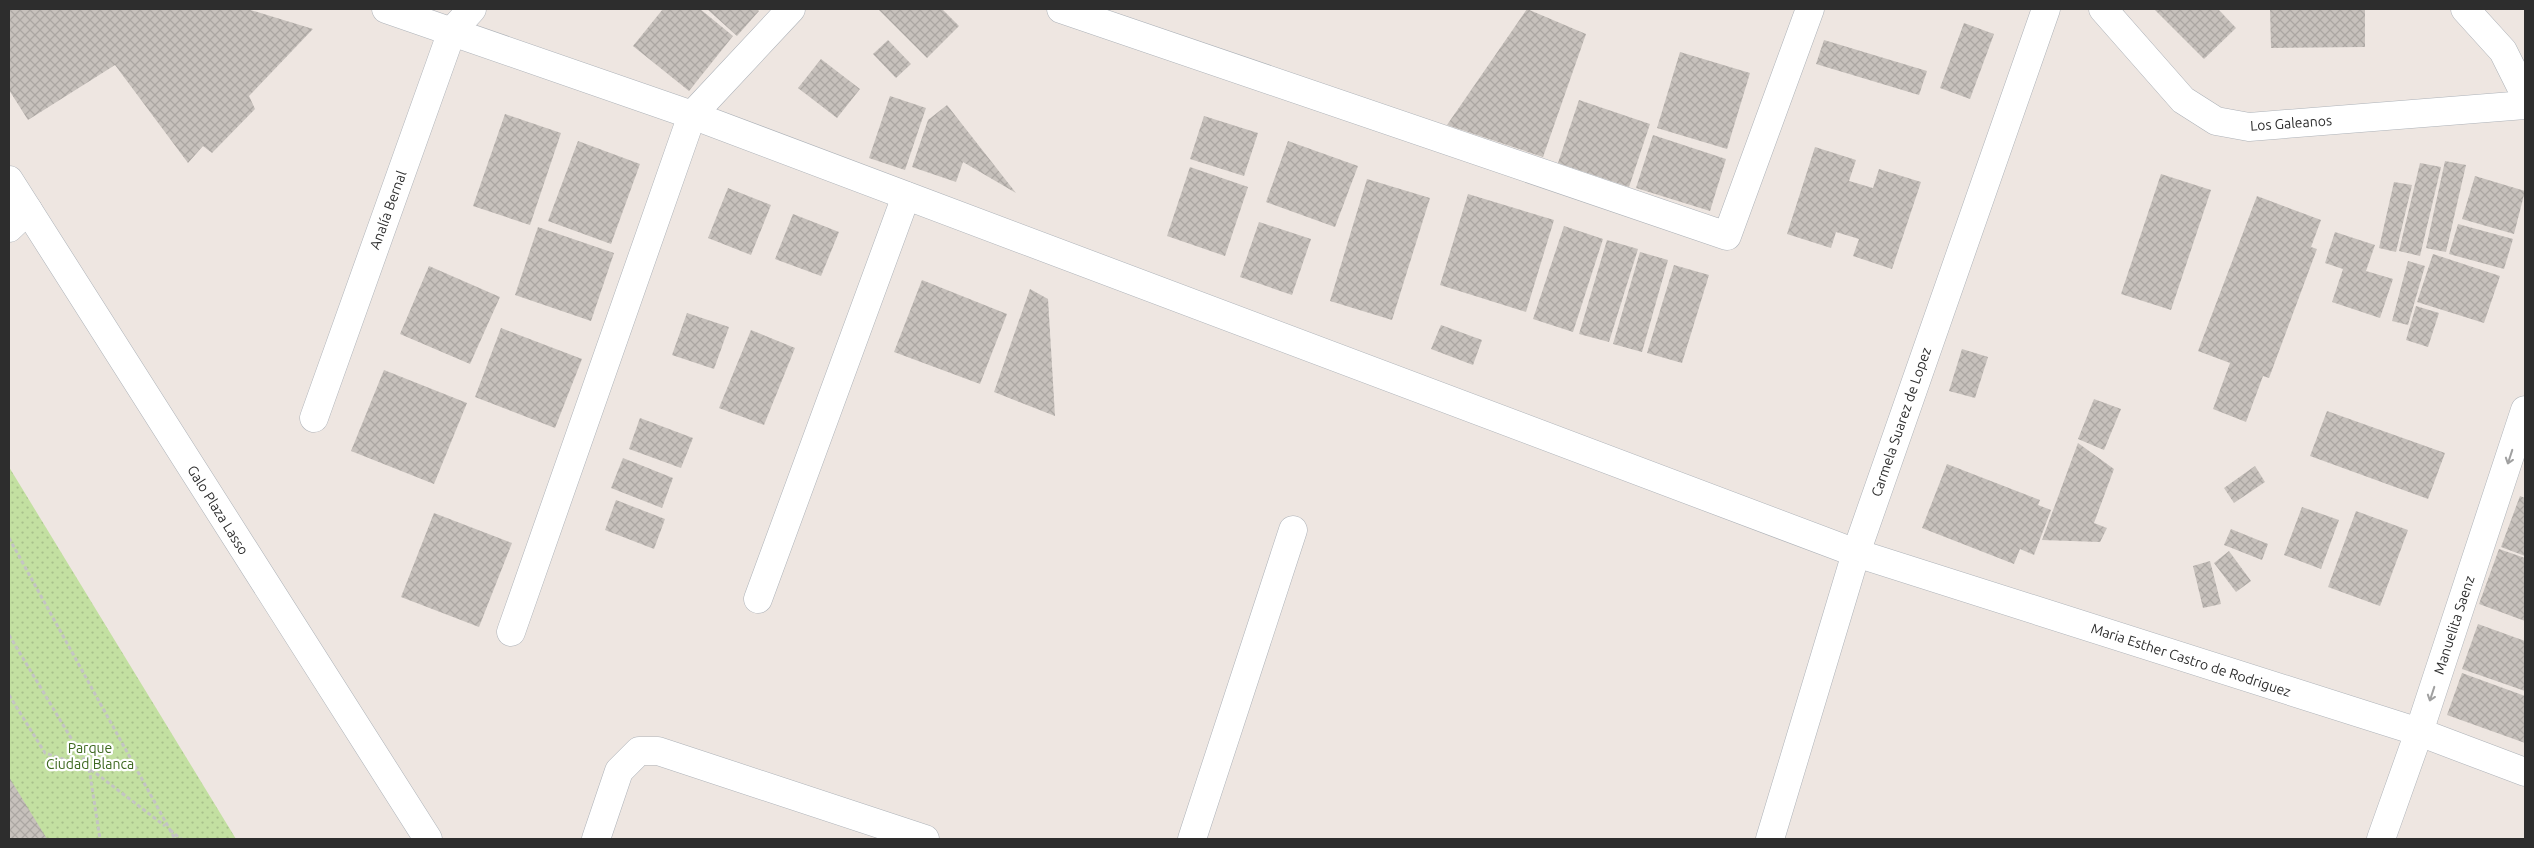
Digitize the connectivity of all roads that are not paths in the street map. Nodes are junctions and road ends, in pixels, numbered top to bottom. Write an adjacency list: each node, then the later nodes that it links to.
1 (386, 9): 9 (street, Maria Esther Castro de Rodriguez)
2 (472, 9): 9 (street, Analía Bernal)
3 (790, 9): 12 (street)
4 (1061, 9): 5 (street)
5 (1810, 9)
6 (2046, 9): 19 (street, Carmela Suarez de Lopez)
7 (2103, 9): 11 (street, Los Galeanos)
8 (2465, 9): 10 (street)
9 (452, 31): 12 (street, Maria Esther Castro de Rodriguez); 17 (street, Analía Bernal)
10 (2525, 95)
11 (2525, 105)
12 (692, 115): 14 (street, Maria Esther Castro de Rodriguez); 21 (street)
13 (9, 180): 15 (street, Galo Plaza Lasso)
14 (906, 196): 19 (street, Maria Esther Castro de Rodriguez); 20 (street)
15 (18, 219): 24 (street, Galo Plaza Lasso)
16 (2525, 410): 22 (street, Manuelita Saenz, one-way to 22)
17 (314, 418)
18 (1293, 530): 27 (street)
19 (1856, 553): 22 (street, Maria Esther Castro de Rodriguez); 28 (street, Carmela Suarez de Lopez)
20 (758, 599)
21 (511, 632)
22 (2419, 732): 23 (street, Maria Esther Castro de Rodriguez); 29 (street, Manuelita Saenz)
23 (2525, 772)
24 (428, 839)
25 (596, 839): 26 (street)
26 (925, 839)
27 (1192, 839)
28 (1770, 839)
29 (2381, 839)

